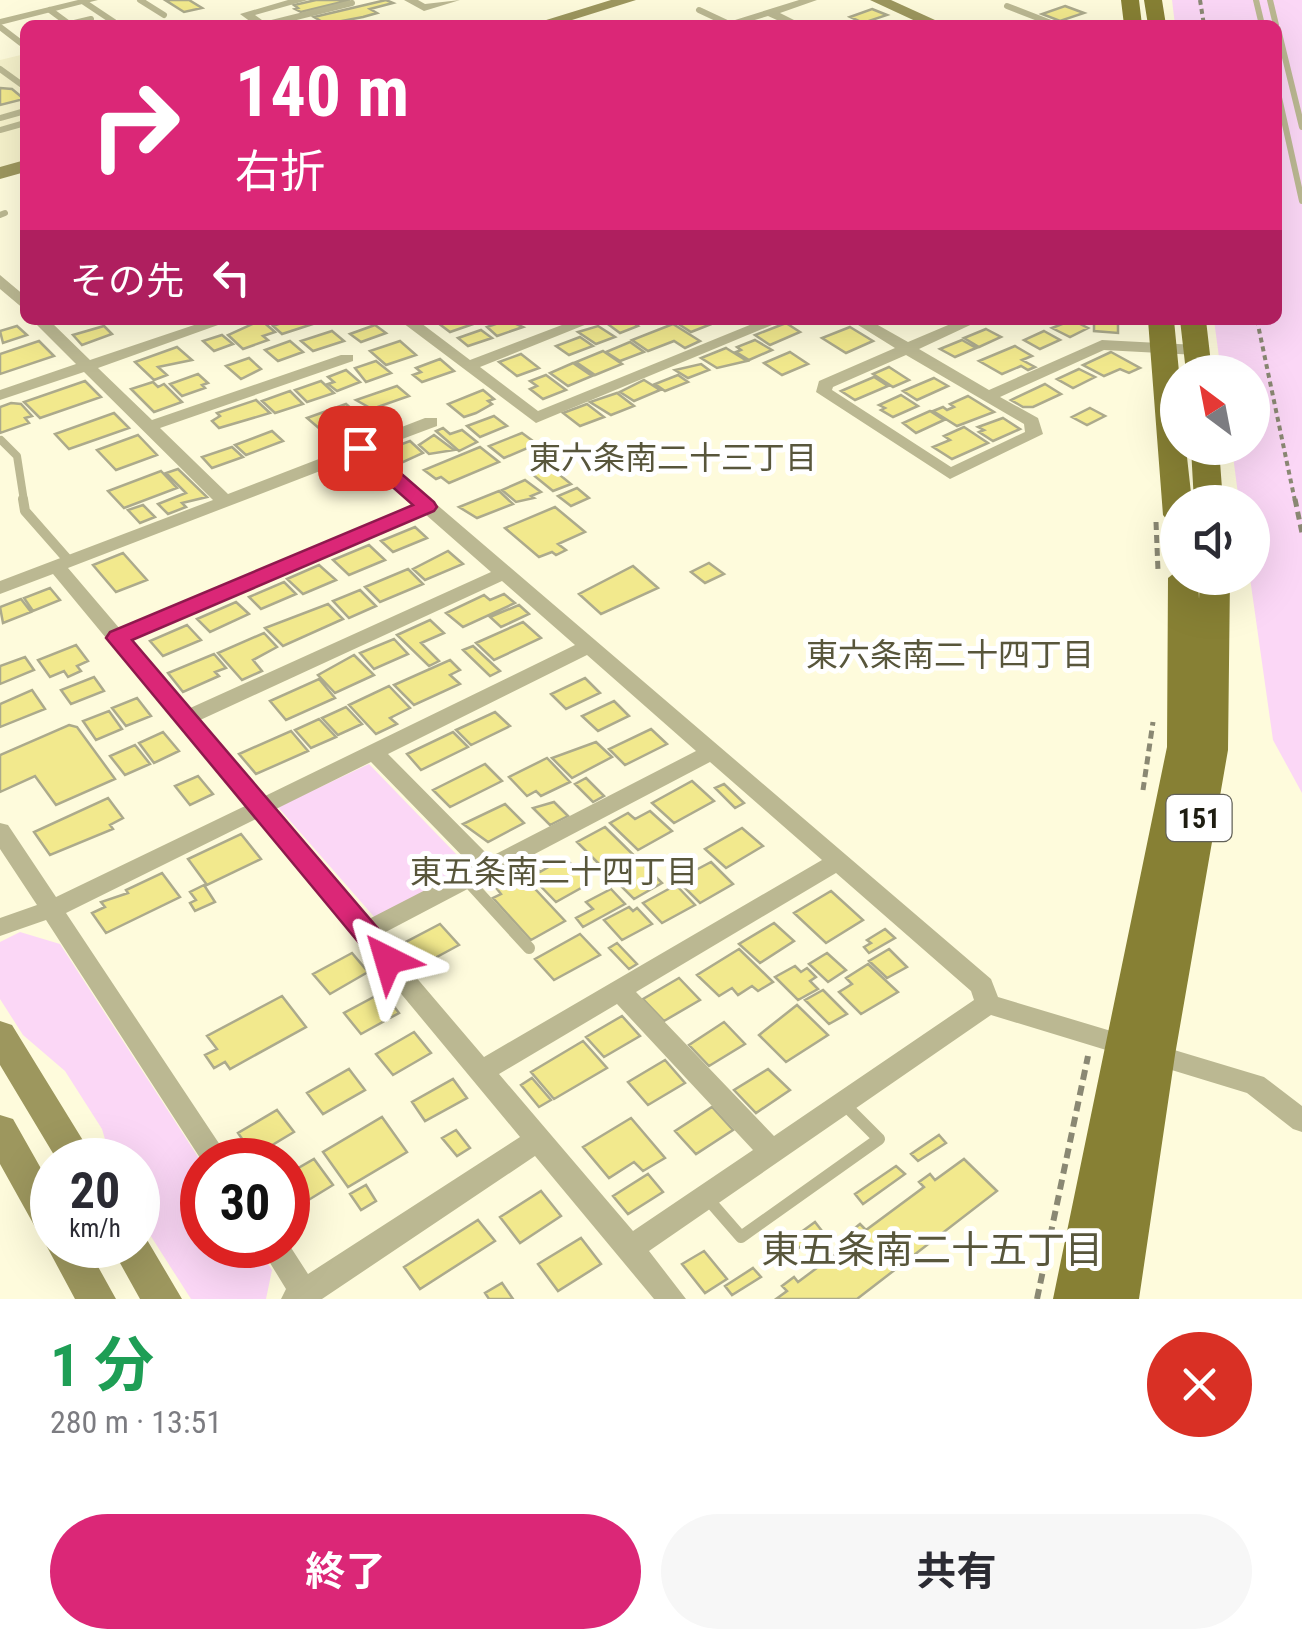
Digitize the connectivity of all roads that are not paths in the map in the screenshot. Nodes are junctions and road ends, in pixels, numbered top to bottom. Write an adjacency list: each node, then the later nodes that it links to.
1 (140, 0): 15 (lane)
2 (302, 0): 20 (street)
3 (410, 0): 4 (street)
4 (454, 0)
5 (625, 0): 22 (street)
6 (811, 0): 14 (street)
7 (878, 0): 26 (street)
8 (88, 1): 9 (street); 19 (lane)
9 (65, 3): 12 (street)
10 (352, 3): 21 (lane)
11 (1007, 6): 27 (lane)
12 (50, 10): 17 (lane); 28 (street)
13 (699, 10): 23 (lane)
14 (770, 12): 24 (street); 25 (street)
15 (164, 15)
16 (90, 19): 18 (lane)
17 (61, 20)
18 (86, 20)
19 (112, 20)
20 (255, 20)
21 (283, 20)
22 (555, 20)
23 (719, 20)
24 (741, 20)
25 (787, 20)
26 (926, 20)
27 (1043, 20)
28 (0, 22): 29 (lane)
29 (20, 43)
30 (1282, 47): 32 (lane)
31 (1282, 111): 33 (lane)
32 (1302, 127)
33 (1302, 201)
34 (0, 280): 35 (street)
35 (20, 300)
36 (45, 325): 49 (street)
37 (209, 325): 49 (street)
38 (414, 325): 50 (street)
39 (575, 325): 50 (street)
40 (764, 325): 50 (street)
41 (866, 325): 45 (street)
42 (962, 325): 45 (street)
43 (1194, 325): 47 (main road)
44 (1162, 334): 46 (street); 52 (street); 57 (main road)
45 (907, 349): 52 (street); 52 (street)
46 (1190, 355)
47 (1197, 355)
48 (347, 358): 54 (street)
49 (86, 366): 51 (street); 54 (street)
50 (469, 366)
51 (0, 395)
52 (988, 396)
53 (431, 422): 56 (street)
54 (148, 427): 58 (street)
55 (2, 440): 60 (lane)
56 (360, 448): 58 (street); 59 (street)
57 (1165, 485)
58 (225, 501): 60 (street)
59 (427, 507): 61 (street); 65 (street)
60 (62, 564): 62 (street); 65 (street)
61 (502, 574): 66 (street); 67 (street)
62 (0, 588)
63 (1171, 595): 81 (main road, 151)
64 (1214, 595): 81 (main road, 151)
65 (118, 638): 67 (street)
66 (588, 647): 68 (street); 69 (street)
67 (186, 718): 70 (street)
68 (372, 751): 70 (street); 73 (street)
69 (710, 753): 72 (street); 73 (street)
70 (258, 808): 74 (street); 76 (street)
71 (0, 832): 74 (street)
72 (837, 862): 78 (street); 79 (street)
73 (476, 874): 76 (street); 77 (lane)
74 (52, 909): 75 (street); 86 (street)
75 (0, 927)
76 (365, 932): 82 (street)
77 (529, 948)
78 (620, 991): 82 (street); 89 (street)
79 (988, 1004): 81 (street); 83 (street)
80 (0, 1035): 85 (street)
81 (1124, 1047): 84 (street); 100 (main road, 151); 101 (main road, 151)
82 (482, 1071): 87 (street)
83 (844, 1104): 89 (street); 91 (lane)
84 (1302, 1121)
85 (63, 1138)
86 (203, 1138)
87 (537, 1140): 92 (street); 96 (street)
88 (3, 1142): 90 (street)
89 (772, 1153): 91 (street)
90 (30, 1186)
91 (706, 1197): 92 (street)
92 (630, 1248): 99 (street)
93 (78, 1268): 97 (street)
94 (142, 1268): 98 (street)
95 (285, 1268): 96 (street)
96 (302, 1297)
97 (96, 1299)
98 (162, 1299)
99 (672, 1299)
100 (1076, 1299)
101 (1116, 1299)

